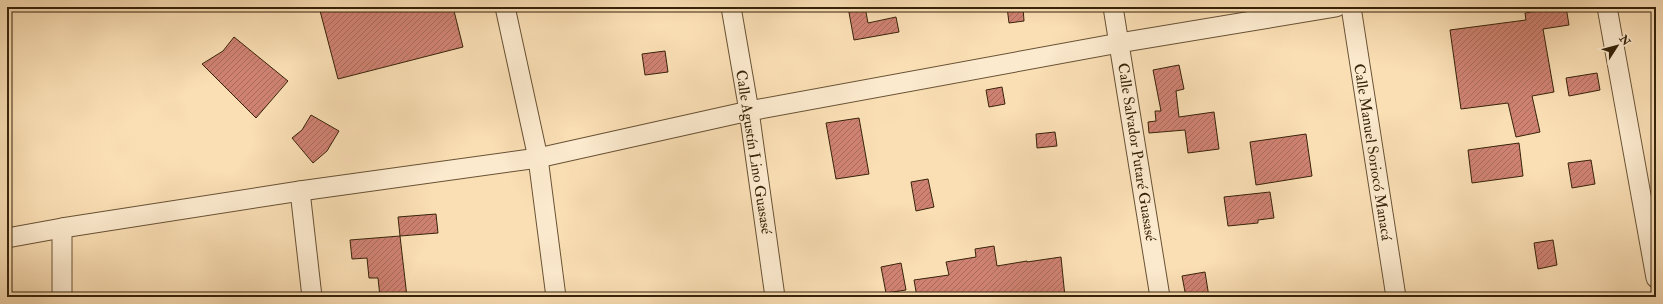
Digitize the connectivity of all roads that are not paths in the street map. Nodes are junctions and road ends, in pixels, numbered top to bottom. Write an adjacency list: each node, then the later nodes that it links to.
1 (505, 7): 9 (street)
2 (731, 7): 8 (street, Calle Agustín Lino Guasasé)
3 (1113, 7): 7 (street, Calle Salvador Putaré Guasasé)
4 (1336, 7): 7 (street)
5 (1351, 7): 19 (street, Calle Manuel Soriocó Manacá)
6 (1607, 7): 13 (street)
7 (1119, 43): 8 (street); 18 (street, Calle Salvador Putaré Guasasé)
8 (749, 111): 9 (street); 17 (street, Calle Agustín Lino Guasasé)
9 (538, 158): 10 (street); 16 (street)
10 (300, 191): 11 (street); 15 (street)
11 (62, 228): 12 (street); 14 (street)
12 (7, 238)
13 (1656, 278)
14 (62, 297)
15 (312, 297)
16 (556, 297)
17 (775, 297)
18 (1160, 297)
19 (1396, 297)

